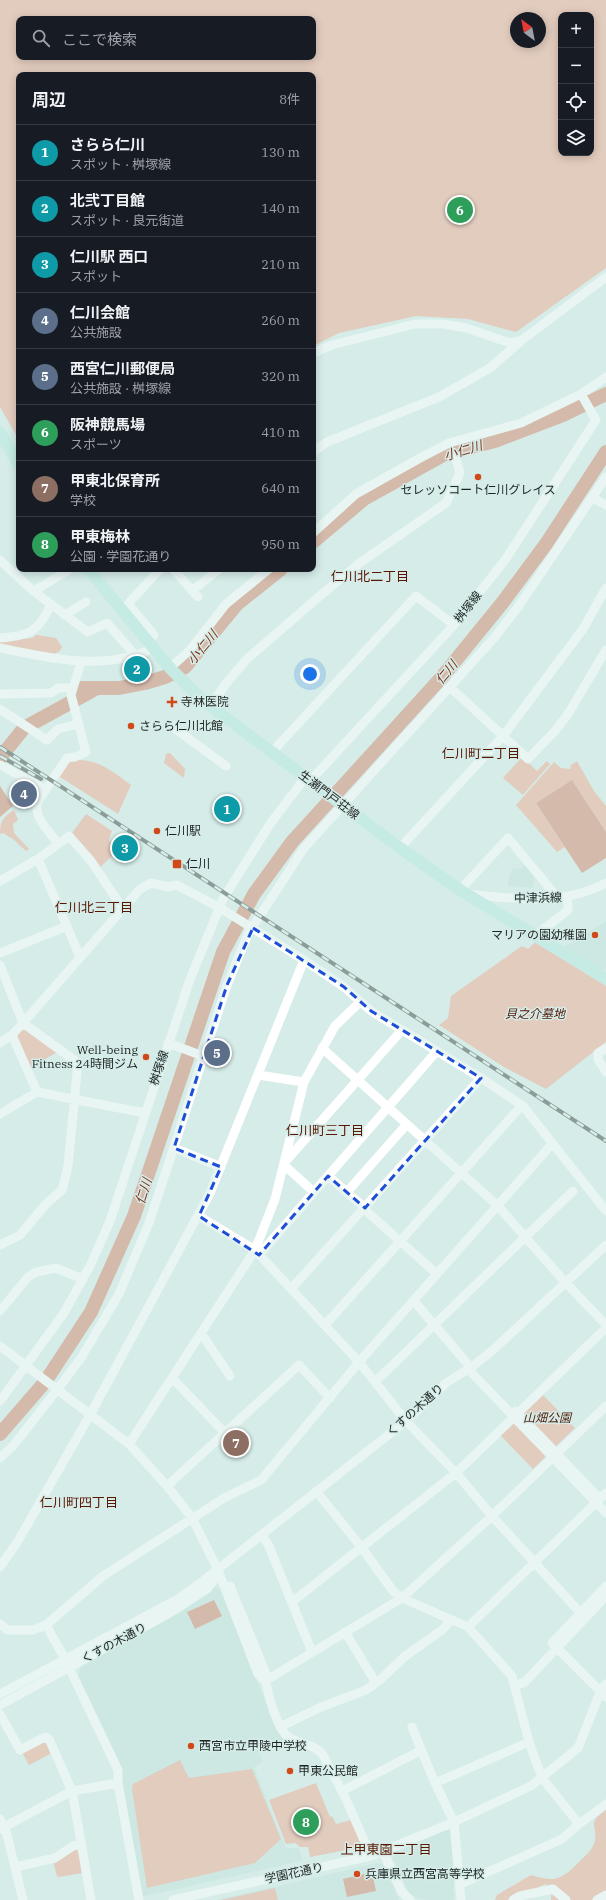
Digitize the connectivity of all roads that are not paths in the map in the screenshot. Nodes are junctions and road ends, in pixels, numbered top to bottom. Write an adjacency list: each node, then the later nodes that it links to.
1 (606, 277): 2 (street)
2 (522, 340): 3 (street); 7 (street)
3 (316, 352)
4 (606, 377): 5 (street)
5 (582, 395): 13 (street); 26 (street, 桝塚線)
6 (0, 433): 9 (main road)
7 (316, 450)
8 (455, 456): 37 (street)
9 (16, 460)
10 (606, 477): 11 (street)
11 (592, 498): 12 (street); 34 (street)
12 (606, 505)
13 (316, 530)
14 (0, 560): 22 (street)
15 (65, 572): 22 (street)
16 (90, 572): 28 (main road, 生瀬門戸荘線)
17 (157, 572): 28 (street)
18 (175, 572): 19 (street)
19 (216, 572)
20 (265, 572): 33 (street)
21 (606, 588): 41 (street)
22 (34, 591): 24 (street)
23 (86, 602): 25 (street)
24 (50, 604): 25 (street); 27 (street)
25 (64, 615): 31 (street)
26 (454, 625): 42 (street); 45 (street, 桝塚線)
27 (0, 638)
28 (150, 644): 31 (street); 33 (main road, 生瀬門戸荘線)
29 (0, 648): 32 (street)
30 (606, 650): 41 (street)
31 (135, 655): 32 (street)
32 (81, 662): 35 (street)
33 (170, 668): 37 (main road, 生瀬門戸荘線)
34 (451, 688): 41 (street); 47 (street)
35 (72, 691): 36 (street); 39 (street)
36 (0, 694)
37 (210, 706): 42 (main road, 生瀬門戸荘線)
38 (0, 709): 39 (street)
39 (78, 724): 46 (street)
40 (170, 725): 44 (street)
41 (503, 736): 49 (street)
42 (272, 752): 45 (main road, 生瀬門戸荘線)
43 (1, 765): 46 (street)
44 (226, 766)
45 (309, 781): 47 (main road, 生瀬門戸荘線); 57 (street, 桝塚線)
46 (46, 790): 48 (street)
47 (340, 803): 49 (main road, 生瀬門戸荘線); 60 (street)
48 (58, 843): 50 (street); 56 (street)
49 (400, 848): 53 (main road, 生瀬門戸荘線)
50 (38, 859): 51 (street); 59 (street)
51 (0, 881)
52 (606, 883): 55 (street, 中津浜線)
53 (463, 892): 54 (street, 中津浜線); 55 (street); 58 (main road, 生瀬門戸荘線)
54 (495, 897): 55 (street, 中津浜線); 58 (street)
55 (562, 898): 61 (street)
56 (123, 909): 57 (street); 63 (street)
57 (221, 909): 60 (street); 72 (street, 桝塚線)
58 (496, 912): 61 (main road, 生瀬門戸荘線)
59 (67, 926): 62 (street); 63 (street)
60 (252, 927): 64 (street); 76 (street)
61 (536, 935): 66 (main road, 生瀬門戸荘線)
62 (0, 954)
63 (80, 957): 68 (street)
64 (304, 960): 67 (street); 78 (street)
65 (0, 965): 68 (street)
66 (606, 980)
67 (360, 1002): 69 (street); 73 (street)
68 (23, 1023): 70 (street); 83 (street)
69 (402, 1030): 75 (street); 80 (street)
70 (12, 1035): 71 (street); 82 (street)
71 (0, 1043)
72 (168, 1043): 76 (street); 86 (street, 桝塚線)
73 (322, 1048): 80 (street); 81 (street)
74 (606, 1048): 77 (street)
75 (437, 1051): 79 (street); 85 (street)
76 (203, 1056): 91 (street)
77 (606, 1072)
78 (258, 1075): 81 (street); 93 (street)
79 (481, 1078): 84 (street); 89 (street)
80 (358, 1079): 85 (street); 92 (street)
81 (304, 1082): 92 (street)
82 (37, 1092): 83 (street); 87 (street)
83 (74, 1100): 86 (street); 105 (street)
84 (522, 1105): 90 (street); 94 (street)
85 (388, 1107): 88 (street); 95 (street)
86 (145, 1113): 109 (street, 桝塚線)
87 (0, 1114)
88 (407, 1124): 89 (street); 98 (street)
89 (425, 1141): 94 (street); 100 (street)
90 (552, 1144): 99 (street); 101 (street)
91 (174, 1148): 93 (street); 125 (street)
92 (284, 1164): 97 (street); 107 (street)
93 (221, 1167): 102 (street)
94 (461, 1173): 99 (street); 104 (street)
95 (328, 1176): 97 (street); 98 (street)
96 (573, 1191): 103 (street)
97 (314, 1192): 107 (street)
98 (347, 1192): 100 (street)
99 (497, 1205): 103 (street); 108 (street)
100 (364, 1208): 104 (street); 111 (street)
101 (606, 1211)
102 (199, 1216): 107 (street); 129 (street)
103 (526, 1236): 110 (street); 115 (street)
104 (400, 1242): 108 (street); 114 (street)
105 (0, 1245)
106 (606, 1245): 110 (street, くすの木通り)
107 (257, 1252): 111 (street); 117 (street)
108 (437, 1274): 112 (street)
109 (83, 1279): 113 (street); 120 (street, 桝塚線)
110 (565, 1282): 116 (street); 121 (street, くすの木通り)
111 (291, 1289): 114 (street)
112 (414, 1300): 115 (street); 119 (street)
113 (0, 1311)
114 (325, 1325): 119 (street)
115 (434, 1325): 121 (street); 124 (street)
116 (606, 1327): 130 (street)
117 (201, 1333): 122 (street); 123 (street)
118 (0, 1346): 120 (street)
119 (360, 1362): 124 (street); 126 (street)
120 (27, 1366): 125 (street); 127 (street, 桝塚線)
121 (470, 1368): 130 (street); 131 (street, くすの木通り)
122 (230, 1376)
123 (172, 1378): 132 (street); 133 (street)
124 (376, 1382): 131 (street)
125 (57, 1390): 129 (street); 135 (street)
126 (330, 1398): 132 (street); 142 (street)
127 (0, 1401)
128 (606, 1406): 134 (street)
129 (90, 1415): 133 (street); 146 (street)
130 (515, 1415): 134 (street); 136 (street)
131 (406, 1421): 136 (street); 138 (street, くすの木通り)
132 (225, 1433): 137 (street)
133 (129, 1444): 137 (street)
134 (555, 1456): 139 (street); 141 (street)
135 (0, 1458)
136 (456, 1473): 141 (street); 144 (street)
137 (167, 1486): 142 (street)
138 (316, 1491): 143 (street, くすの木通り); 144 (street)
139 (602, 1500): 140 (street); 145 (street)
140 (606, 1513)
141 (492, 1516): 145 (street); 150 (street)
142 (192, 1518): 147 (street); 155 (street)
143 (261, 1535): 147 (street, くすの木通り); 151 (street)
144 (362, 1548): 150 (street); 151 (street)
145 (534, 1561): 152 (street); 156 (street)
146 (0, 1567)
147 (218, 1570): 160 (street, くすの木通り); 161 (street, くすの木通り); 162 (street)
148 (606, 1586): 152 (street)
149 (606, 1596): 152 (street)
150 (402, 1598): 153 (street); 157 (street)
151 (292, 1602): 159 (street)
152 (583, 1616): 158 (street)
153 (451, 1620): 156 (street); 163 (street)
154 (0, 1624): 155 (street)
155 (46, 1624): 160 (street)
156 (468, 1627): 164 (street)
157 (345, 1632): 159 (street); 163 (street)
158 (557, 1648): 164 (street); 165 (street)
159 (312, 1652): 162 (street)
160 (66, 1659): 161 (street); 166 (street, くすの木通り)
161 (70, 1668): 167 (street, くすの木通り); 174 (street)
162 (265, 1681): 169 (street)
163 (376, 1683): 169 (street)
164 (515, 1686): 171 (street)
165 (604, 1690): 173 (street, 学園花通り)
166 (0, 1694)
167 (0, 1705)
168 (0, 1714): 176 (street)
169 (280, 1727): 177 (street)
170 (412, 1727): 172 (street)
171 (529, 1742): 173 (street); 175 (street)
172 (420, 1751): 175 (street); 177 (street)
173 (542, 1778): 179 (street, 学園花通り); 180 (street)
174 (118, 1783): 176 (street); 190 (street)
175 (435, 1783): 179 (street)
176 (72, 1791): 181 (street); 182 (street)
177 (342, 1791): 184 (street)
178 (606, 1804): 180 (street)
179 (454, 1822): 183 (street, 学園花通り); 186 (street)
180 (579, 1824): 186 (street)
181 (1, 1825): 185 (street)
182 (82, 1844): 185 (street); 189 (street)
183 (383, 1852): 184 (street, 学園花通り); 192 (street)
184 (371, 1856): 191 (street, 学園花通り)
185 (16, 1866): 188 (street)
186 (461, 1884): 193 (street)
187 (606, 1895): 196 (street)
188 (23, 1900)
189 (91, 1900)
190 (139, 1900)
191 (173, 1900)
192 (410, 1900)
193 (461, 1900)
194 (513, 1900): 195 (street)
195 (566, 1900)
196 (597, 1900)

